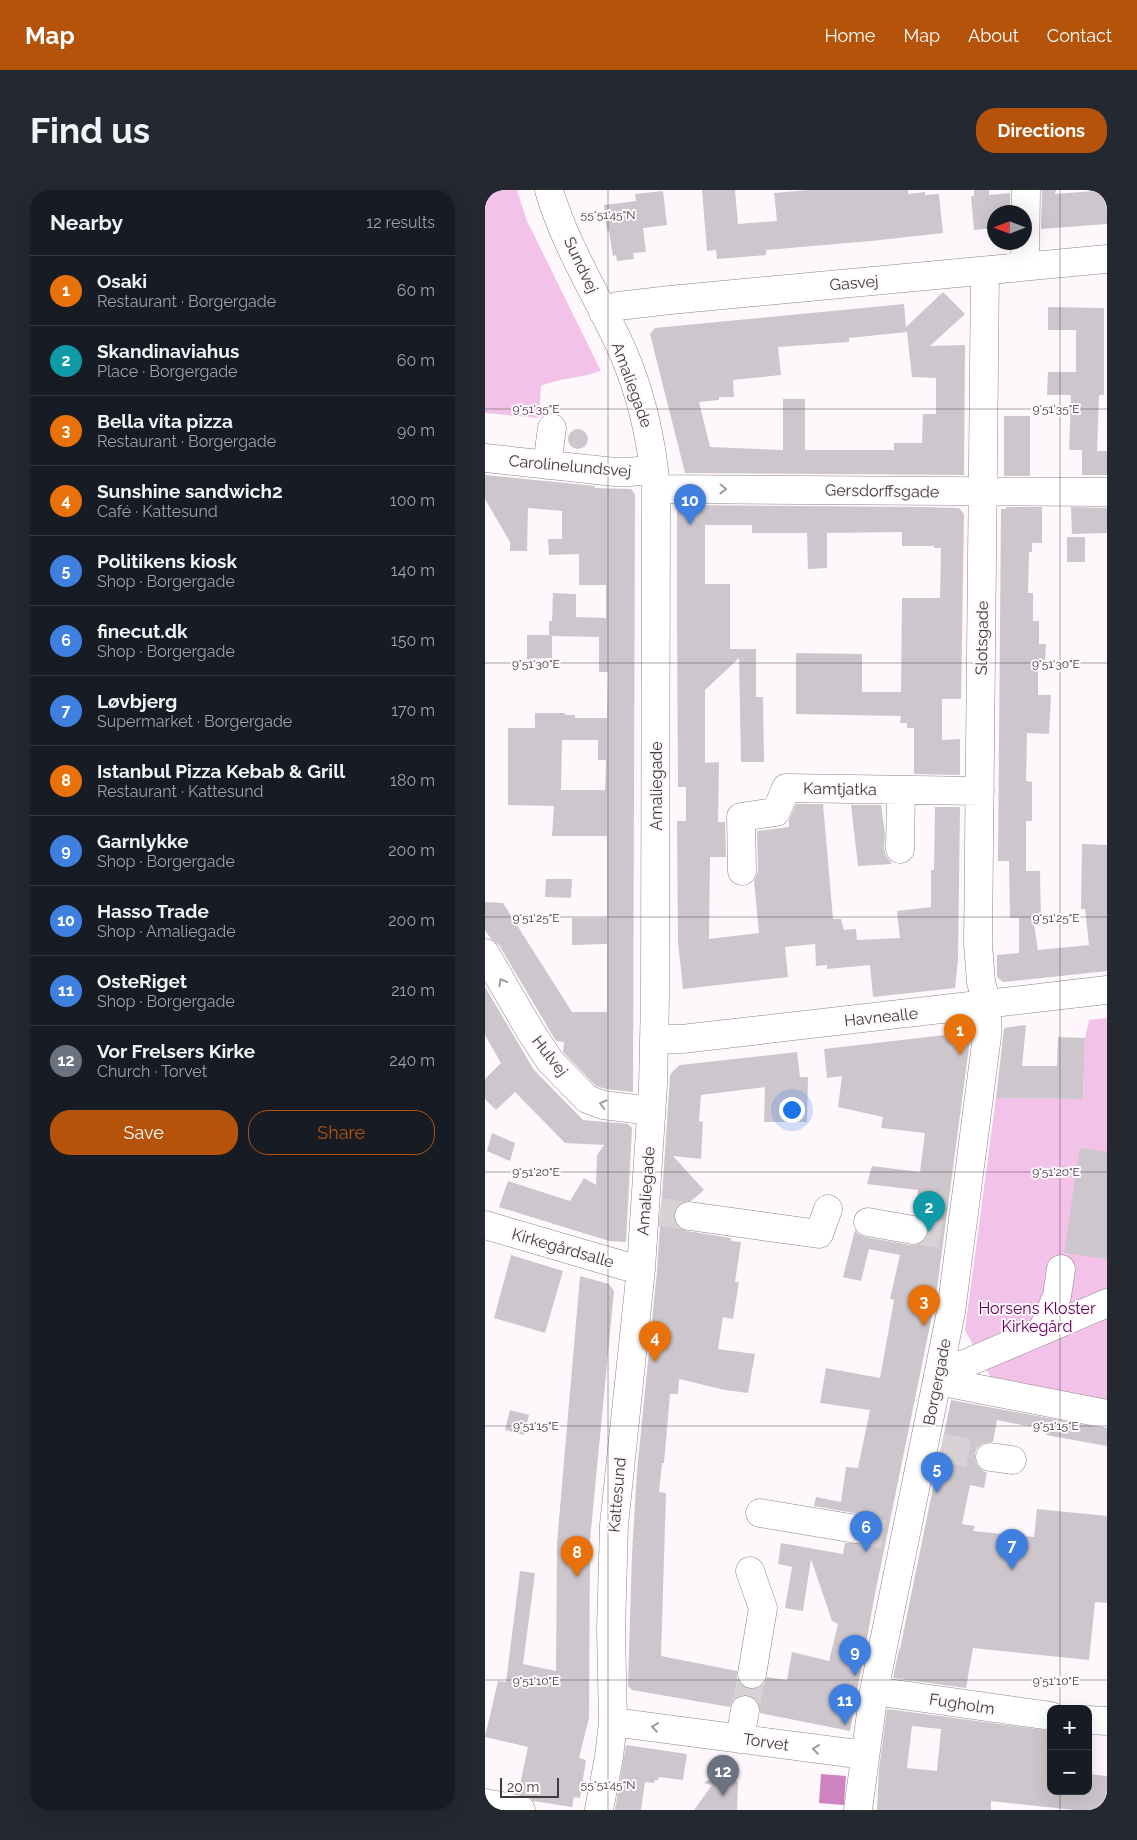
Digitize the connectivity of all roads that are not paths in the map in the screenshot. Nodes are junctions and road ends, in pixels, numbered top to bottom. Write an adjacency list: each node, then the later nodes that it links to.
1 (549, 190): 6 (street, Sundvej)
2 (1026, 190): 4 (street)
3 (1107, 259): 4 (street, Gasvej)
4 (1025, 266): 5 (street, Gasvej)
5 (985, 271): 6 (street, Gasvej); 11 (street, Slotsgade)
6 (603, 312): 10 (street, Amaliegade)
7 (551, 428): 9 (street)
8 (485, 458): 9 (street, Carolinelundsvej)
9 (547, 465): 10 (street, Carolinelundsvej)
10 (655, 479): 11 (street, Gersdorffsgade, one-way to 11); 20 (street, Amaliegade)
11 (983, 492): 12 (street, Gersdorffsgade); 14 (street, Slotsgade)
12 (1107, 492)
13 (901, 790): 14 (street, Kamtjatka); 15 (street); 16 (street, Kamtjatka)
14 (980, 791): 19 (street, Slotsgade)
15 (901, 848)
16 (742, 871)
17 (485, 953): 21 (street, Hulvej, one-way to 17)
18 (1107, 990): 19 (street, Havnealle)
19 (987, 1005): 20 (street, Havnealle); 31 (street, Borgergade)
20 (654, 1039): 21 (street, Amaliegade)
21 (651, 1111): 27 (street, Amaliegade)
22 (827, 1209): 23 (street)
23 (689, 1216)
24 (868, 1222): 26 (street)
25 (485, 1225): 27 (street, Kirkegårdsalle)
26 (913, 1230)
27 (641, 1269): 42 (street, Kattesund)
28 (1061, 1269): 30 (street)
29 (1107, 1303): 30 (street)
30 (1042, 1331): 31 (street)
31 (940, 1372): 32 (street); 37 (street, Borgergade)
32 (1107, 1414)
33 (760, 1513): 34 (street)
34 (856, 1529)
35 (750, 1571): 36 (street)
36 (752, 1674)
37 (874, 1691): 39 (street, Fugholm); 44 (street, Borgergade)
38 (745, 1710): 43 (street)
39 (1047, 1715)
40 (1092, 1720): 41 (street)
41 (1107, 1721)
42 (613, 1722): 43 (street, Torvet, one-way to 42); 47 (street, Kattesund)
43 (740, 1739): 44 (street, Torvet, one-way to 43)
44 (866, 1744): 48 (street)
45 (485, 1803): 46 (street)
46 (521, 1810)
47 (599, 1810)
48 (859, 1810)

